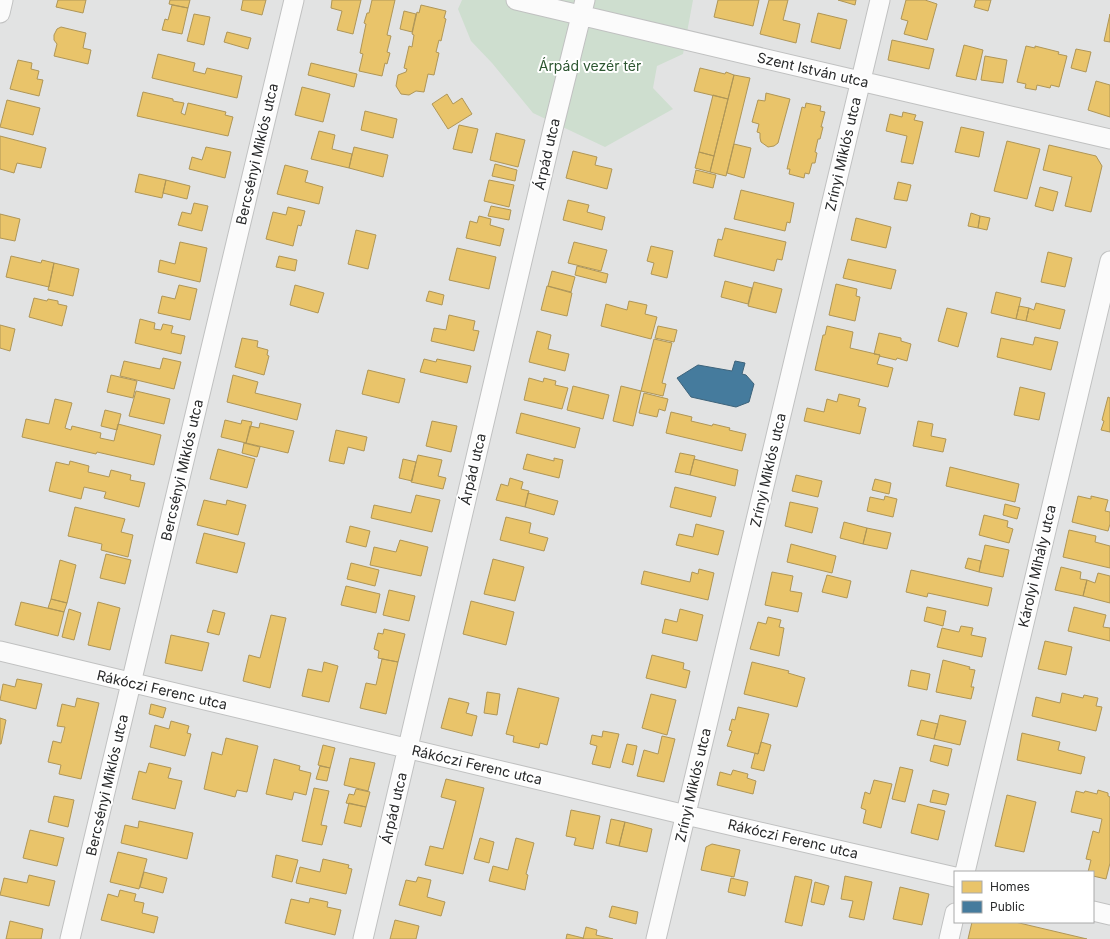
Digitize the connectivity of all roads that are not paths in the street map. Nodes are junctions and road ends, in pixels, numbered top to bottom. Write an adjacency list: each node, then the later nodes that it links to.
1 (3, 0): 6 (street)
2 (294, 0): 11 (street, Bercsényi Miklós utca)
3 (516, 0): 5 (street, Szent István utca)
4 (880, 0): 7 (street, Zrínyi Miklós utca)
5 (583, 8): 7 (street, Szent István utca); 12 (street, Árpád utca)
6 (0, 13)
7 (860, 81): 8 (street, Szent István utca); 13 (street, Zrínyi Miklós utca)
8 (1110, 139)
9 (1110, 261): 14 (street, Károlyi Mihály utca)
10 (0, 651): 11 (street, Rákóczi Ferenc utca)
11 (132, 682): 12 (street, Rákóczi Ferenc utca); 19 (street, Bercsényi Miklós utca)
12 (408, 748): 13 (street, Rákóczi Ferenc utca); 20 (street, Árpád utca)
13 (686, 815): 15 (street, Rákóczi Ferenc utca); 21 (street, Zrínyi Miklós utca)
14 (965, 871)
15 (954, 877)
16 (1094, 911): 17 (street)
17 (1110, 915)
18 (954, 917): 22 (street)
19 (70, 939)
20 (363, 939)
21 (656, 939)
22 (949, 939)

